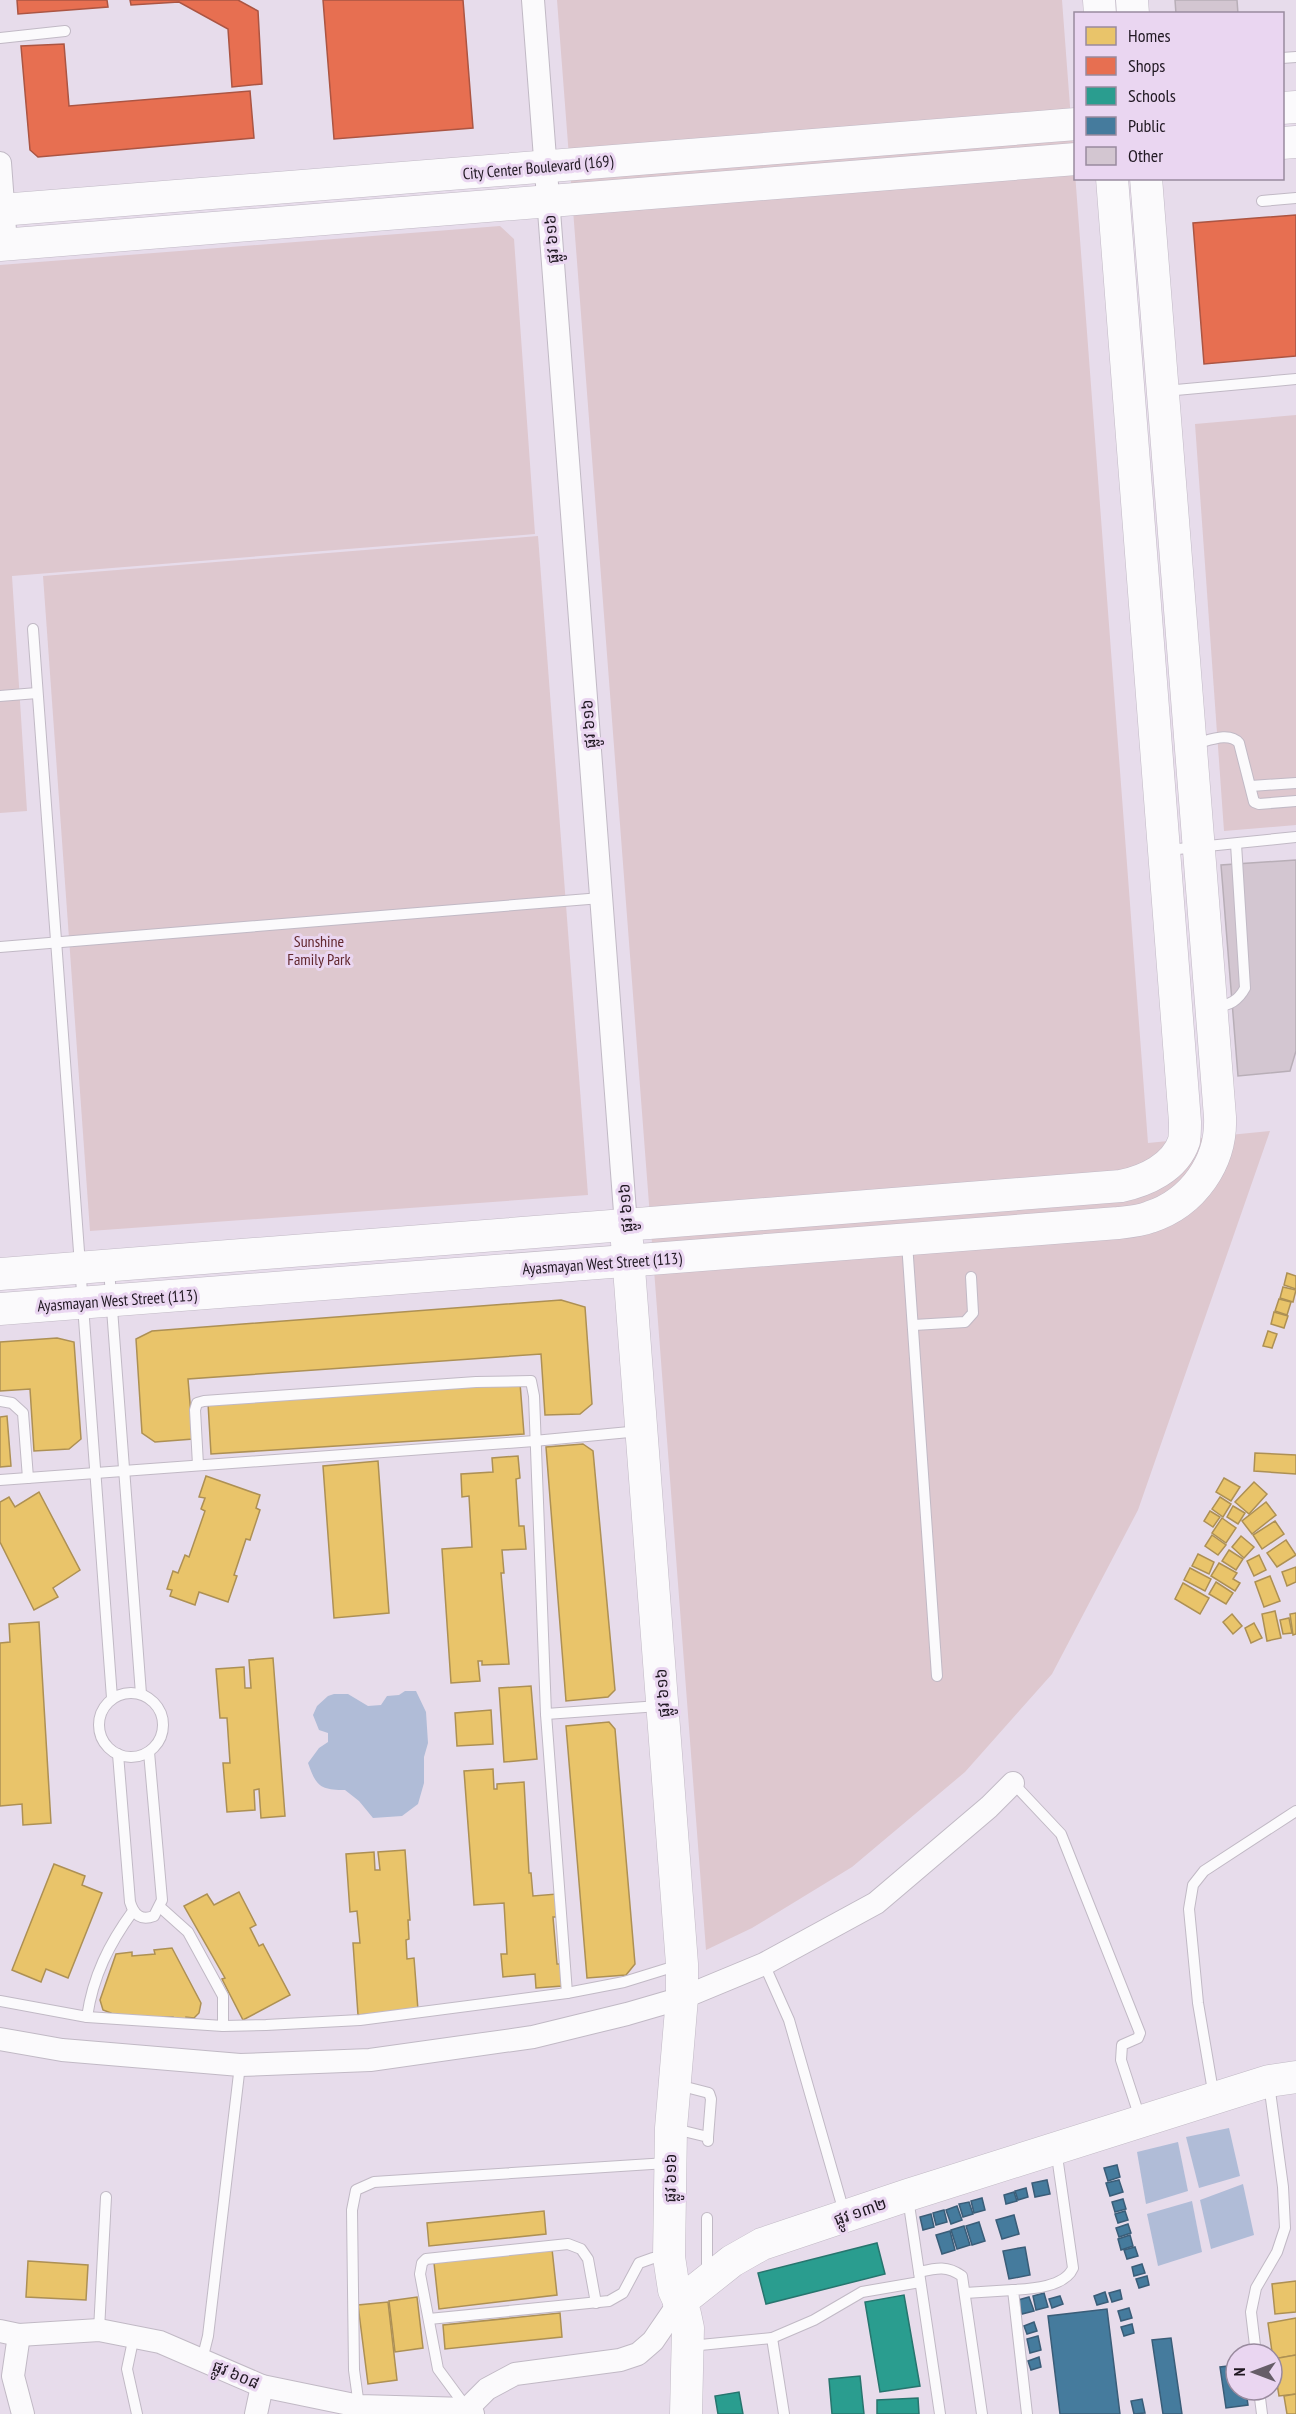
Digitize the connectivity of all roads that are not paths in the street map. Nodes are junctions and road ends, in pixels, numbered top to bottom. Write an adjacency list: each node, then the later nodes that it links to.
1 (533, 0): 7 (street, ផ្លូវ ៦១៦)
2 (65, 31): 3 (lane)
3 (0, 38)
4 (1074, 124): 7 (street, City Center Boulevard (169))
5 (1074, 159): 11 (street)
6 (0, 163): 13 (street)
7 (546, 167): 11 (street, ផ្លូវ ៦១៦); 13 (street, City Center Boulevard (169))
8 (1112, 180): 18 (street)
9 (1146, 180): 16 (street, Ayasmayan West Street (113))
10 (1296, 198): 12 (lane)
11 (548, 201): 14 (street); 31 (street, ផ្លូវ ៦១៦)
12 (1262, 201)
13 (2, 210): 14 (street)
14 (3, 244)
15 (1296, 380): 16 (lane)
16 (1163, 391): 17 (street, Ayasmayan West Street (113))
17 (1167, 435): 18 (street); 22 (street, Ayasmayan West Street (113))
18 (1132, 438): 23 (street)
19 (33, 629): 20 (lane)
20 (37, 693): 21 (lane); 32 (lane)
21 (0, 696)
22 (1191, 745): 23 (street); 25 (lane); 29 (street, Ayasmayan West Street (113))
23 (1156, 749): 30 (street)
24 (1296, 783): 25 (lane)
25 (1251, 786): 26 (lane)
26 (1296, 801)
27 (1296, 837): 28 (lane)
28 (1236, 844): 29 (lane); 34 (lane)
29 (1199, 847): 30 (lane); 34 (street, Ayasmayan West Street (113))
30 (1164, 851): 35 (street)
31 (601, 898): 32 (lane); 36 (street, ផ្លូវ ៦១៦)
32 (56, 943): 33 (lane); 40 (lane)
33 (0, 948)
34 (1212, 1008): 37 (street, Ayasmayan West Street (113))
35 (905, 1203): 36 (street); 37 (street)
36 (626, 1225): 38 (street); 39 (street, ផ្លូវ ៦១៦)
37 (907, 1239): 39 (street, Ayasmayan West Street (113)); 47 (lane)
38 (247, 1255): 40 (street); 43 (street)
39 (629, 1261): 43 (street, Ayasmayan West Street (113)); 49 (street, ផ្លូវ ៦១៦)
40 (94, 1266): 41 (street); 44 (lane); 45 (lane)
41 (0, 1274)
42 (971, 1277): 47 (lane)
43 (250, 1290): 44 (street, Ayasmayan West Street (113))
44 (112, 1300): 45 (street, Ayasmayan West Street (113)); 52 (lane)
45 (81, 1302): 46 (street, Ayasmayan West Street (113)); 53 (lane)
46 (0, 1309)
47 (914, 1325): 56 (lane)
48 (0, 1401): 54 (lane)
49 (642, 1431): 50 (lane); 59 (street, ផ្លូវ ៦១៦)
50 (534, 1441): 51 (lane); 51 (lane); 60 (lane)
51 (198, 1465): 52 (lane)
52 (125, 1471): 53 (lane); 57 (lane)
53 (94, 1473): 54 (lane); 58 (lane)
54 (28, 1478): 55 (lane)
55 (0, 1480)
56 (937, 1676)
57 (141, 1694): 58 (lane); 61 (lane)
58 (112, 1698): 62 (lane)
59 (663, 1706): 60 (lane); 67 (street, ផ្លូវ ៦១៦)
60 (546, 1714): 69 (lane)
61 (149, 1752): 62 (lane); 65 (lane)
62 (118, 1754): 66 (lane)
63 (1013, 1783): 68 (street); 79 (lane)
64 (1296, 1811): 78 (lane)
65 (160, 1907): 66 (lane); 73 (lane)
66 (133, 1911): 72 (lane)
67 (682, 1964): 69 (lane); 70 (street, ផ្លូវ ៦១៦)
68 (764, 1964): 70 (street); 85 (lane)
69 (567, 1993): 73 (lane)
70 (682, 1998): 75 (street); 77 (street, ផ្លូវ ៦១៦)
71 (0, 2001): 72 (lane)
72 (87, 2017): 73 (lane)
73 (223, 2026)
74 (0, 2039): 75 (street)
75 (240, 2066): 101 (lane)
76 (1282, 2079): 78 (street, ផ្លូវ ១៣២); 99 (lane)
77 (675, 2084): 80 (street, ផ្លូវ ៦១៦); 80 (lane)
78 (1215, 2098): 79 (street, ផ្លូវ ១៣២)
79 (1141, 2122): 81 (street, ផ្លូវ ១៣២)
80 (671, 2128): 82 (street, ផ្លូវ ៦១៦)
81 (1056, 2149): 83 (street, ផ្លូវ ១៣២); 90 (lane)
82 (671, 2163): 87 (street, ផ្លូវ ៦១៦); 103 (lane)
83 (908, 2195): 85 (street, ផ្លូវ ១៣២); 88 (lane)
84 (106, 2197): 95 (lane)
85 (844, 2212): 89 (street, ផ្លូវ ១៣២)
86 (706, 2218): 89 (lane)
87 (669, 2257): 92 (lane); 93 (street, ផ្លូវ ៦១៦)
88 (920, 2277): 91 (lane); 98 (lane); 110 (lane)
89 (707, 2281): 93 (street, ផ្លូវ ១៣២)
90 (1013, 2290): 91 (lane); 112 (lane)
91 (965, 2293): 111 (lane)
92 (596, 2302): 94 (lane); 94 (lane)
93 (679, 2303): 100 (street, ផ្លូវ ៦១៦); 104 (street, ផ្លូវ ១៣២)
94 (429, 2319): 104 (lane)
95 (99, 2330): 96 (street, ផ្លូវ ៦០៨); 97 (street, ផ្លូវ ៦០៨)
96 (9, 2333): 105 (street)
97 (134, 2336): 101 (street, ផ្លូវ ៦០៨); 106 (lane)
98 (772, 2338): 100 (lane); 109 (lane)
99 (1255, 2342)
100 (688, 2346): 108 (street, ផ្លូវ ៦១៦)
101 (202, 2360): 102 (street, ផ្លូវ ៦០៨)
102 (262, 2386): 103 (street, ផ្លូវ ៦០៨); 107 (street)
103 (359, 2410): 104 (street, ផ្លូវ ៦០៨)
104 (470, 2412)
105 (23, 2414)
106 (137, 2414)
107 (256, 2414)
108 (686, 2414)
109 (784, 2414)
110 (940, 2414)
111 (982, 2414)
112 (1027, 2414)

